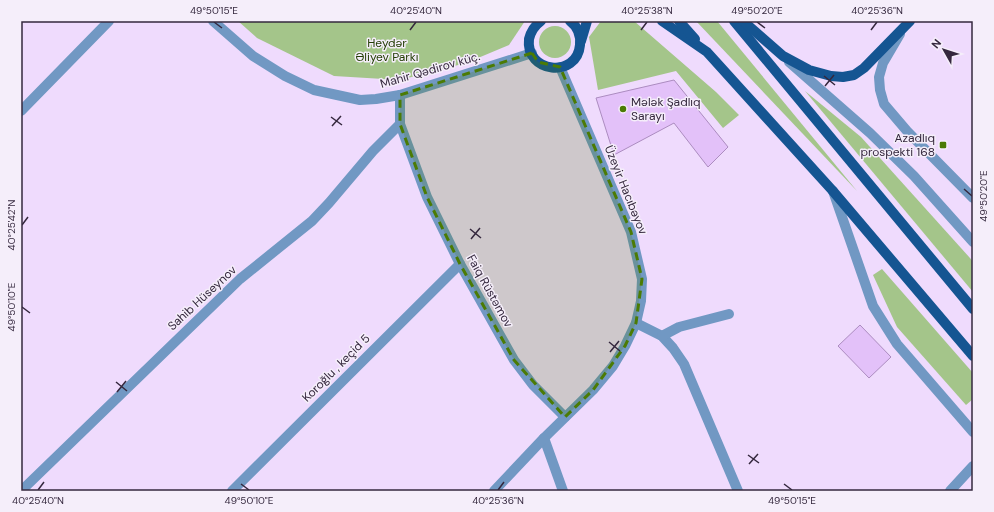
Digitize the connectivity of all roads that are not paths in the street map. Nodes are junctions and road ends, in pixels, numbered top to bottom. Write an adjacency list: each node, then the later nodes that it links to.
1 (109, 21): 18 (street)
2 (213, 21): 17 (street, Mahir Qədirov küç.)
3 (570, 21): 12 (main road)
4 (587, 21): 12 (main road)
5 (662, 21): 13 (main road)
6 (679, 21): 13 (main road)
7 (734, 21): 24 (main road)
8 (743, 21): 15 (main road)
9 (910, 21): 11 (main road)
10 (538, 23): 14 (main road)
11 (903, 29): 15 (main road); 21 (street)
12 (580, 42): 16 (main road)
13 (708, 52): 20 (main road)
14 (532, 53): 16 (main road); 17 (street, Mahir Qədirov küç.)
15 (783, 56): 22 (street)
16 (560, 67): 26 (street, Üzeyir Hacıbəyov)
17 (400, 95): 19 (street, Faiq Rüstəmov)
18 (21, 111)
19 (400, 124): 23 (street, Faiq Rüstəmov); 33 (street, Sahib Hüseynov)
20 (832, 190): 28 (main road); 30 (street)
21 (973, 198)
22 (973, 242)
23 (460, 264): 29 (street, Faiq Rüstəmov); 34 (street, Koroğlu , keçid 5)
24 (973, 310)
25 (729, 314): 27 (street)
26 (636, 323): 27 (street); 29 (street, Üzeyir Hacıbəyov)
27 (662, 336): 37 (street)
28 (973, 356)
29 (565, 417): 31 (street, Üzeyir Hacıbəyov)
30 (973, 432)
31 (544, 438): 35 (street, Üzeyir Hacıbəyov); 36 (street)
32 (973, 466): 38 (street)
33 (23, 484)
34 (232, 491)
35 (494, 491)
36 (563, 491)
37 (738, 491)
38 (950, 491)

